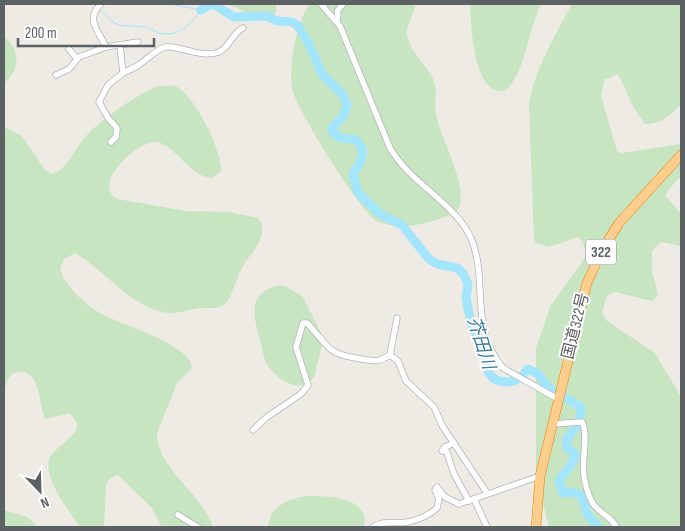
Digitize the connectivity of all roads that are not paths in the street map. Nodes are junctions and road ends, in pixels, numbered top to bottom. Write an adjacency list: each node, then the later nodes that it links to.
1 (321, 4): 4 (street)
2 (343, 4): 4 (street)
3 (99, 6): 8 (street)
4 (337, 22): 17 (street)
5 (243, 28): 11 (street)
6 (138, 42): 7 (street)
7 (120, 46): 8 (street); 11 (street)
8 (106, 47): 10 (street)
9 (69, 49): 10 (street)
10 (77, 59): 12 (street)
11 (123, 73): 13 (street)
12 (56, 75)
13 (111, 142)
14 (681, 155): 17 (highway, 国道322号 / 322)
15 (397, 318): 16 (street)
16 (390, 355): 19 (street); 20 (street)
17 (558, 398): 18 (highway, 国道322号 / 322)
18 (552, 424): 21 (highway, 国道322号 / 322); 29 (street)
19 (254, 430)
20 (454, 443): 22 (street); 23 (street)
21 (540, 476): 22 (street); 28 (highway, 国道322号 / 322)
22 (487, 493): 23 (street)
23 (472, 500): 26 (street); 27 (street)
24 (178, 515): 25 (street)
25 (198, 527)
26 (373, 527)
27 (487, 527)
28 (536, 527)
29 (616, 527)

